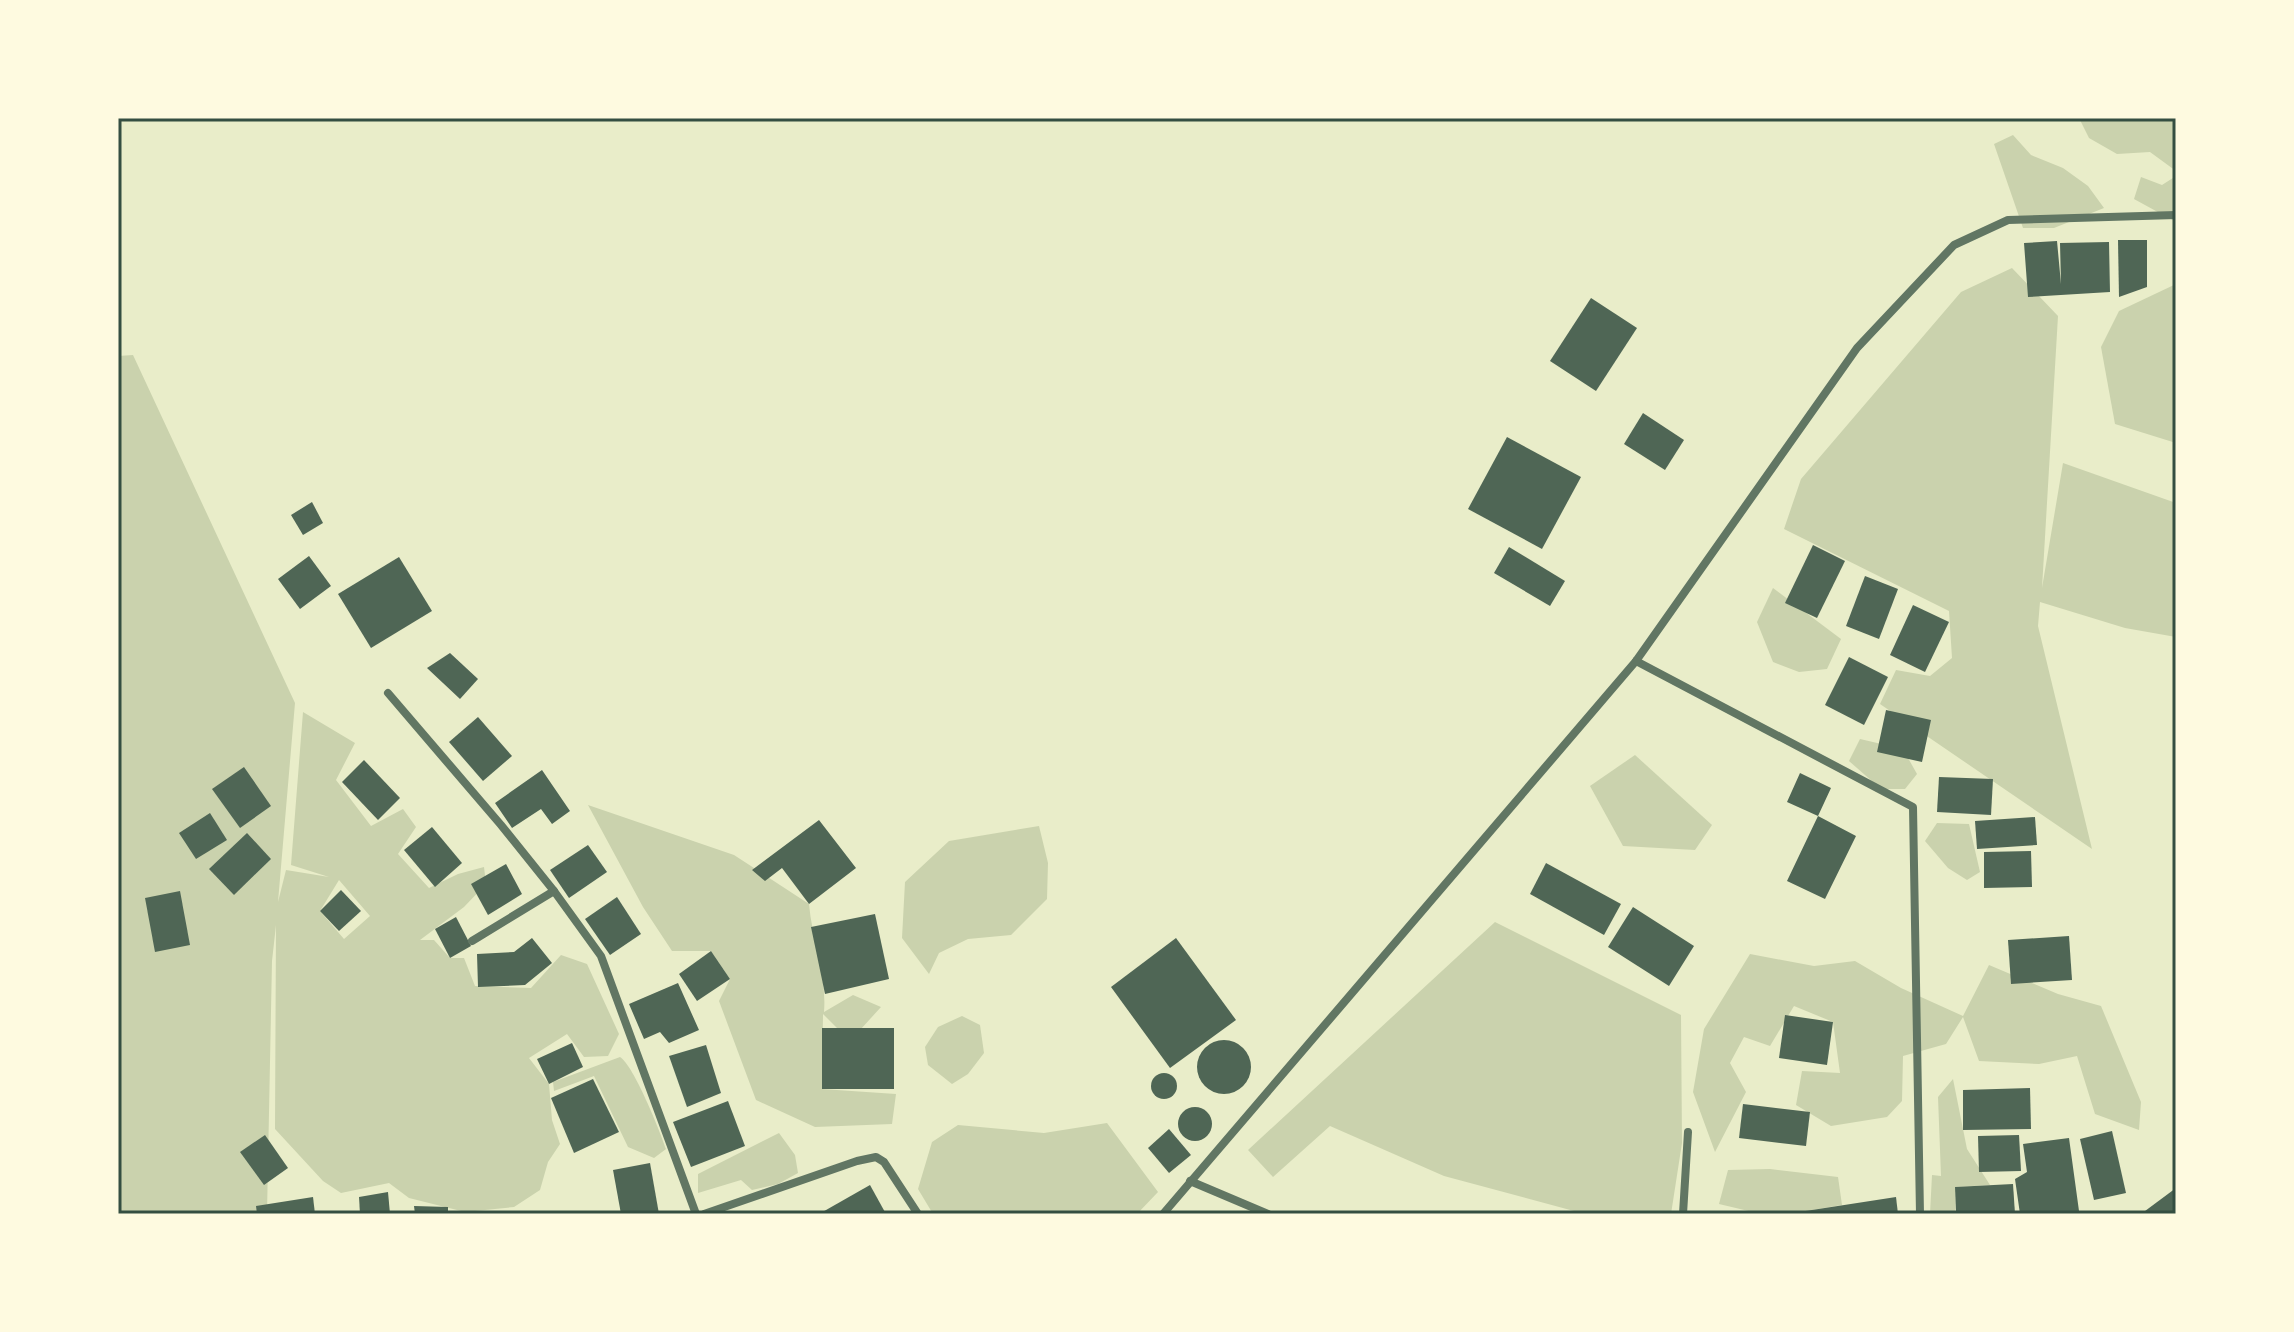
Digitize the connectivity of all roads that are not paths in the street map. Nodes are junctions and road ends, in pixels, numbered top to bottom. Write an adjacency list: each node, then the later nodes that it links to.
1 (2176, 215): 2 (street)
2 (1636, 661): 7 (street); 14 (street)
3 (388, 693): 4 (street)
4 (554, 891): 5 (street); 8 (street)
5 (472, 941)
6 (1688, 1132): 13 (street)
7 (1190, 1181): 11 (street); 12 (street)
8 (696, 1214)
9 (704, 1214): 10 (street)
10 (918, 1214)
11 (1163, 1214)
12 (1268, 1214)
13 (1683, 1214)
14 (1920, 1214)

